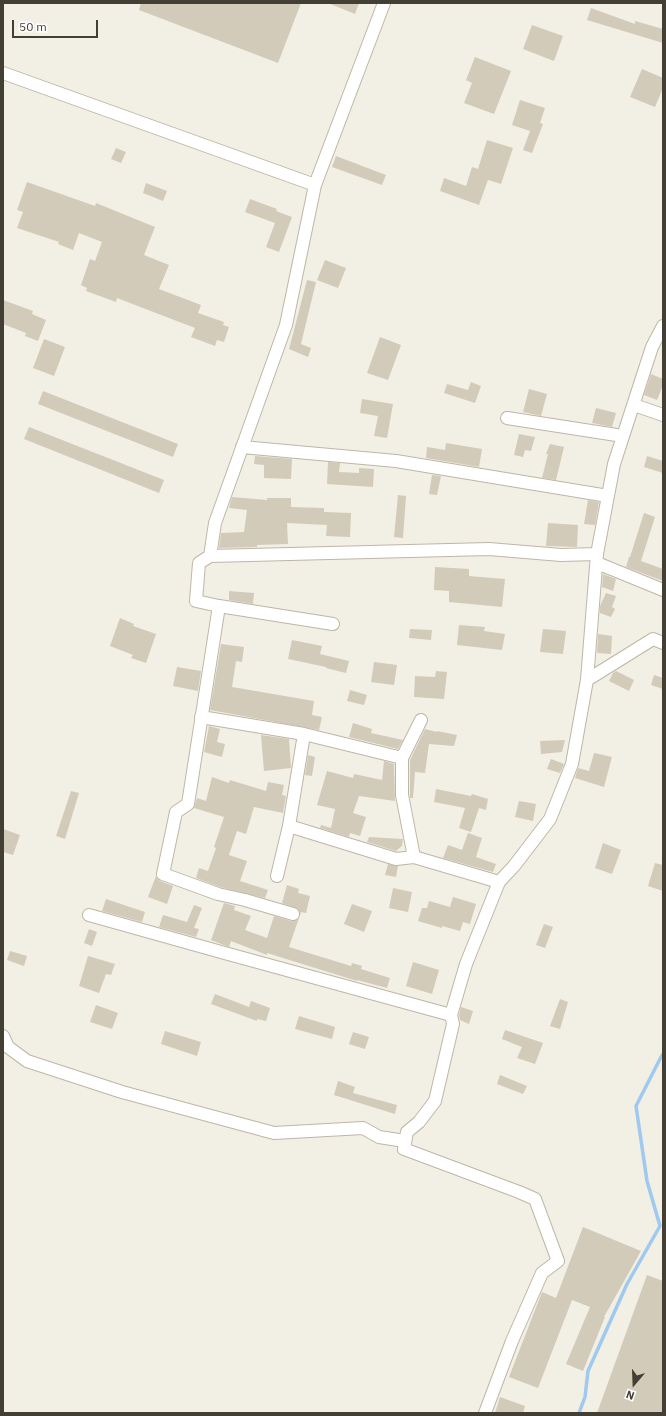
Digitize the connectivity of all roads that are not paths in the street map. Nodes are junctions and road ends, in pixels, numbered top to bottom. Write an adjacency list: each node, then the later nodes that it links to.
1 (384, 3): 3 (street)
2 (3, 73): 3 (street)
3 (315, 185): 9 (street)
4 (663, 326): 5 (street)
5 (634, 405): 6 (street); 8 (street)
6 (663, 415)
7 (507, 418): 8 (street)
8 (623, 436): 10 (street)
9 (242, 447): 10 (street); 11 (street)
10 (608, 496): 12 (street)
11 (210, 556): 12 (street); 14 (street)
12 (597, 558): 13 (street); 17 (street)
13 (663, 590)
14 (219, 606): 15 (street); 18 (street)
15 (333, 624)
16 (663, 643): 17 (street)
17 (587, 680): 25 (street)
18 (201, 718): 20 (street); 26 (street)
19 (421, 720): 21 (street)
20 (304, 734): 21 (street); 22 (street)
21 (402, 758): 23 (street)
22 (289, 826): 23 (street); 24 (street)
23 (414, 857): 25 (street)
24 (277, 876)
25 (498, 882): 28 (street)
26 (293, 914)
27 (89, 915): 28 (street)
28 (451, 1015): 30 (street)
29 (3, 1036): 30 (street)
30 (405, 1141): 31 (street)
31 (485, 1413)

